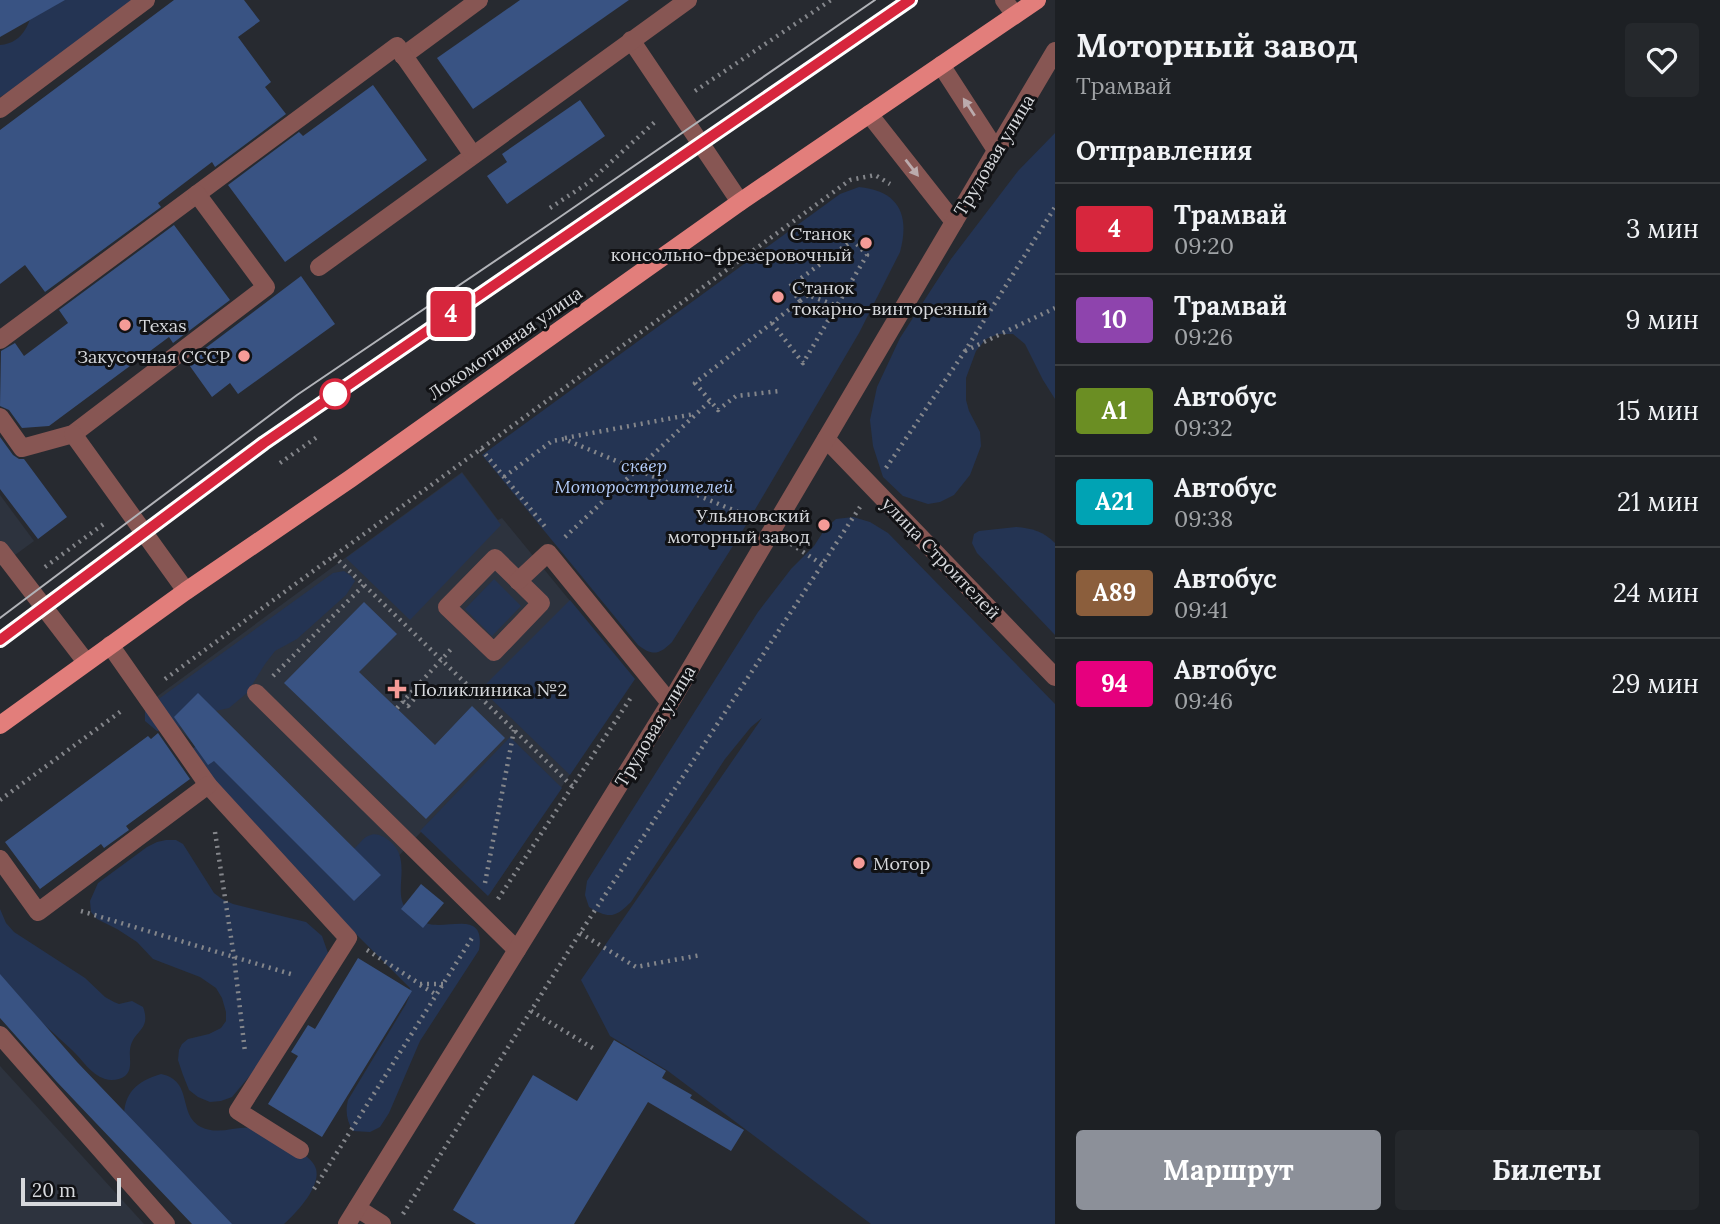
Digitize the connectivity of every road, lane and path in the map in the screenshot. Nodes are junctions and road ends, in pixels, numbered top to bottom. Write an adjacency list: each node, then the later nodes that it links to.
1 (146, 0): 11 (street)
2 (480, 0): 9 (street)
3 (688, 0): 7 (street)
4 (1004, 0): 6 (street)
5 (1037, 0): 6 (main road, Локомотивная улица)
6 (1015, 15): 10 (main road, Локомотивная улица)
7 (631, 40): 14 (street); 17 (street)
8 (1055, 51): 13 (street, Трудовая улица)
9 (403, 56): 14 (street); 16 (street)
10 (941, 65): 12 (main road, Локомотивная улица); 13 (street, one-way to 10)
11 (0, 109)
12 (869, 114): 17 (main road, Локомотивная улица); 19 (street, Трудовая улица, one-way to 19)
13 (996, 150): 19 (street, Трудовая улица)
14 (473, 155): 20 (street)
15 (897, 189): 35 (path)
16 (197, 194): 25 (street); 31 (street)
17 (740, 202): 49 (main road, Локомотивная улица)
18 (1055, 207): 26 (path)
19 (954, 222): 34 (street, Трудовая улица)
20 (319, 267)
21 (800, 301): 22 (path); 22 (path); 24 (path)
22 (837, 306): 24 (path)
23 (1055, 308): 26 (path)
24 (772, 323): 28 (path)
25 (0, 340)
26 (965, 351): 39 (path)
27 (780, 391): 28 (path)
28 (710, 401): 29 (path)
29 (696, 414): 33 (path); 37 (path)
30 (0, 417): 31 (street)
31 (73, 433): 40 (street)
32 (320, 435): 36 (path)
33 (564, 439): 37 (path); 38 (path)
34 (826, 439): 39 (street, улица Строителей); 57 (street, Трудовая улица)
35 (481, 449): 38 (path); 45 (path)
36 (280, 463)
37 (636, 469): 41 (path); 43 (path)
38 (504, 477): 42 (path)
39 (873, 486): 54 (street, улица Строителей); 67 (path)
40 (126, 508): 47 (path); 49 (street)
41 (750, 517)
42 (553, 536)
43 (558, 543)
44 (0, 550): 47 (street)
45 (334, 556): 48 (path); 56 (path)
46 (518, 581): 46 (street); 53 (street)
47 (24, 582): 52 (street)
48 (364, 585): 51 (path); 55 (path)
49 (186, 591): 50 (main road, Локомотивная улица)
50 (110, 645): 52 (main road, Локомотивная улица); 56 (street)
51 (441, 660): 58 (path); 60 (path)
52 (86, 662): 59 (main road, Локомотивная улица)
53 (646, 674): 57 (street); 62 (path)
54 (1055, 677)
55 (256, 693): 66 (street)
56 (144, 694): 61 (street); 63 (path)
57 (670, 703): 69 (street, Трудовая улица)
58 (397, 708)
59 (0, 725)
60 (514, 730): 62 (path); 66 (path)
61 (208, 785): 65 (street); 68 (street); 71 (path)
62 (573, 788): 66 (path)
63 (0, 800)
64 (0, 859): 65 (street)
65 (50, 902): 71 (path)
66 (485, 918): 69 (street); 74 (path)
67 (580, 933): 70 (path); 76 (path)
68 (348, 938): 72 (street); 73 (path)
69 (517, 950): 82 (street, Трудовая улица)
70 (701, 955)
71 (234, 957): 72 (path); 79 (path)
72 (320, 983): 79 (street)
73 (420, 984): 74 (path); 75 (path)
74 (444, 984): 75 (path)
75 (436, 995): 81 (path)
76 (531, 1011): 78 (path); 86 (path)
77 (0, 1035): 83 (street)
78 (596, 1051)
79 (250, 1091): 80 (street)
80 (300, 1150)
81 (314, 1189)
82 (357, 1208): 84 (street, Трудовая улица); 85 (street)
83 (166, 1224)
84 (347, 1224)
85 (382, 1224)
86 (397, 1224)

